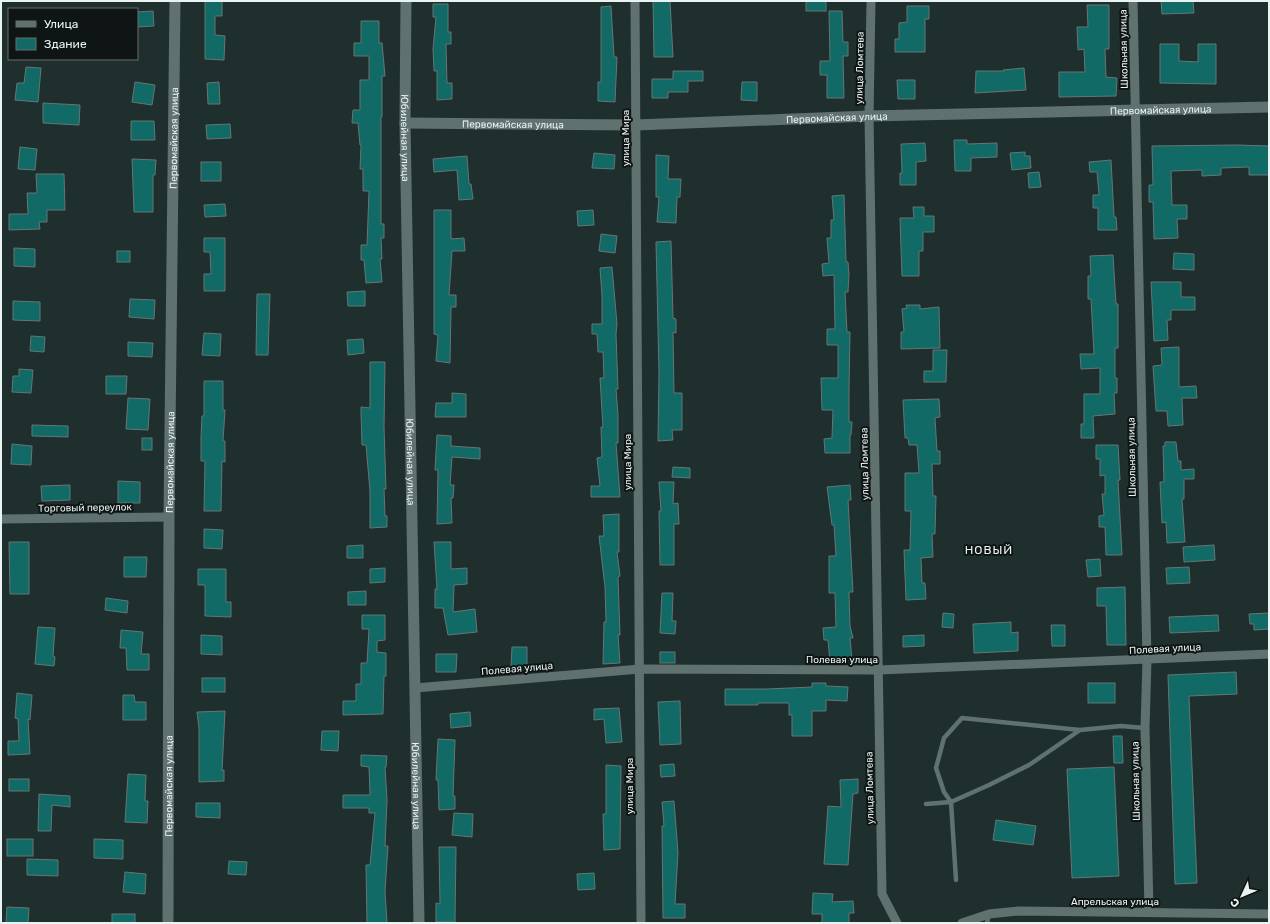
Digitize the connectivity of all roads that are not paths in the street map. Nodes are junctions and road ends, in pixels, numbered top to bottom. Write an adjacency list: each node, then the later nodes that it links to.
1 (175, 1): 11 (street, Первомайская улица)
2 (406, 1): 9 (street, Юбилейная улица)
3 (635, 1): 10 (street, улица Мира)
4 (871, 1): 8 (street, улица Ломтева)
5 (1133, 1): 7 (street, Школьная улица)
6 (1269, 107): 7 (street, Первомайская улица)
7 (1135, 110): 8 (street, Первомайская улица); 14 (street, Школьная улица)
8 (869, 116): 10 (street, Первомайская улица); 16 (street, улица Ломтева)
9 (405, 123): 10 (street, Первомайская улица); 17 (street, Юбилейная улица)
10 (636, 125): 15 (street, улица Мира)
11 (169, 517): 12 (street, Торговый переулок); 26 (street, Первомайская улица)
12 (1, 519)
13 (1269, 654): 14 (street, Полевая улица)
14 (1147, 660): 16 (street, Полевая улица); 18 (street, Школьная улица)
15 (640, 669): 16 (street, Полевая улица); 17 (street, Полевая улица); 28 (street, улица Мира)
16 (879, 670): 29 (street, улица Ломтева)
17 (415, 688): 27 (street, Юбилейная улица)
18 (1145, 728): 19 (lane); 23 (street, Школьная улица)
19 (1080, 730): 20 (lane); 20 (lane)
20 (951, 802): 21 (lane); 22 (lane)
21 (926, 804)
22 (956, 880)
23 (1149, 912): 24 (street, Апрельская улица); 25 (street, Апрельская улица)
24 (989, 914): 30 (street, Апрельская улица); 31 (lane)
25 (1269, 914)
26 (168, 923)
27 (419, 923)
28 (641, 923)
29 (897, 923)
30 (962, 923)
31 (987, 923)

